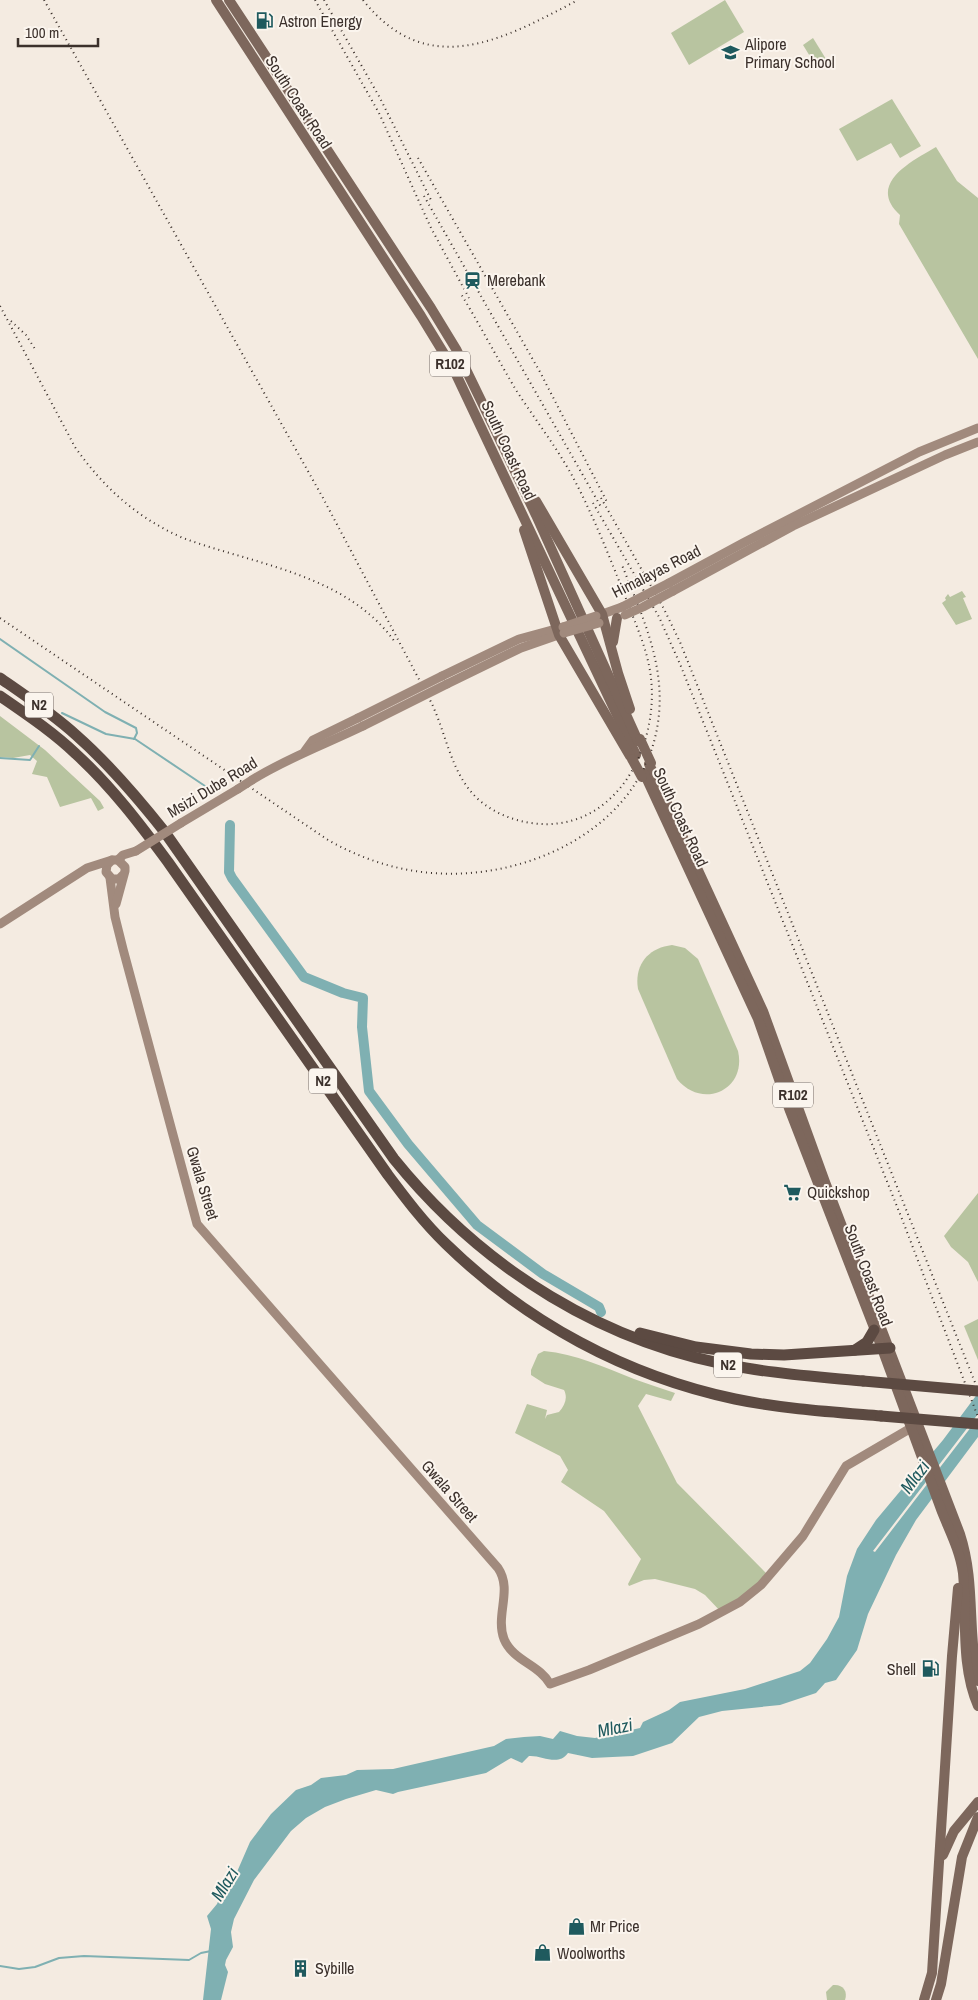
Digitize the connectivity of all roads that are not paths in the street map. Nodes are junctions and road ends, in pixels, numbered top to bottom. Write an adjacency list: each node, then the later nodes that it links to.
1 (216, 0): 3 (main road, South Coast Road / R102)
2 (230, 2): 3 (main road); 4 (main road, South Coast Road / R102)
3 (222, 9): 5 (main road, South Coast Road / R102)
4 (268, 60): 5 (main road); 6 (main road, South Coast Road / R102)
5 (259, 66): 7 (main road, South Coast Road / R102)
6 (292, 97): 7 (main road); 8 (main road, South Coast Road / R102)
7 (283, 104): 9 (main road, South Coast Road / R102)
8 (307, 119): 9 (main road); 10 (main road, South Coast Road / R102)
9 (297, 126): 11 (main road, South Coast Road / R102)
10 (346, 179): 11 (main road); 12 (main road, South Coast Road / R102)
11 (335, 185): 13 (main road, South Coast Road / R102)
12 (419, 290): 13 (main road); 14 (main road, South Coast Road / R102)
13 (408, 297): 15 (main road, South Coast Road / R102)
14 (490, 416): 15 (main road); 18 (main road, South Coast Road / R102)
15 (479, 422): 19 (main road, South Coast Road / R102)
16 (978, 428): 20 (street, Himalayas Road)
17 (978, 442): 20 (street, Himalayas Road)
18 (516, 472): 22 (main road); 27 (main road, South Coast Road / R102)
19 (510, 486): 23 (main road); 29 (main road, South Coast Road / R102)
20 (671, 587): 21 (street, Himalayas Road, bridge)
21 (621, 613): 22 (street, Himalayas Road); 24 (main road)
22 (600, 619): 23 (street, Himalayas Road, bridge); 24 (main road)
23 (561, 631): 28 (street, Himalayas Road, bridge); 29 (main road)
24 (612, 650): 27 (main road)
25 (0, 678): 38 (highway, N2)
26 (0, 696): 43 (highway, N2, bridge)
27 (639, 740): 30 (main road, South Coast Road / R102, bridge)
28 (316, 744): 31 (street, Msizi Dube Road, bridge)
29 (634, 757): 30 (main road, bridge)
30 (648, 770): 39 (main road, South Coast Road / R102); 40 (main road, South Coast Road / R102)
31 (136, 851): 32 (street, Msizi Dube Road); 33 (street, Msizi Dube Road)
32 (115, 860): 33 (street); 34 (street); 35 (street, Msizi Dube Road)
33 (124, 871): 34 (street, Msizi Dube Road); 36 (street, Gwala Street)
34 (109, 876): 35 (street, Msizi Dube Road); 36 (street, Gwala Street)
35 (75, 877): 37 (street, Msizi Dube Road)
36 (115, 917): 44 (street, Gwala Street)
37 (0, 924)
38 (599, 1324): 41 (highway); 42 (highway, N2, bridge)
39 (874, 1330): 40 (main road, South Coast Road / R102); 41 (highway)
40 (886, 1349): 41 (highway); 44 (main road, South Coast Road / R102)
41 (853, 1351)
42 (978, 1391)
43 (978, 1424)
44 (916, 1432): 45 (main road, South Coast Road / R102)
45 (946, 1513): 46 (main road, South Coast Road / R102); 49 (main road, South Coast Road / R102); 53 (main road)
46 (965, 1550): 47 (main road); 48 (main road, South Coast Road / R102)
47 (978, 1595)
48 (978, 1681)
49 (978, 1706)
50 (978, 1802): 53 (main road)
51 (978, 1817): 54 (main road)
52 (978, 1834): 54 (main road)
53 (939, 1876): 55 (main road)
54 (954, 1908): 56 (main road)
55 (924, 2000)
56 (936, 2000)

